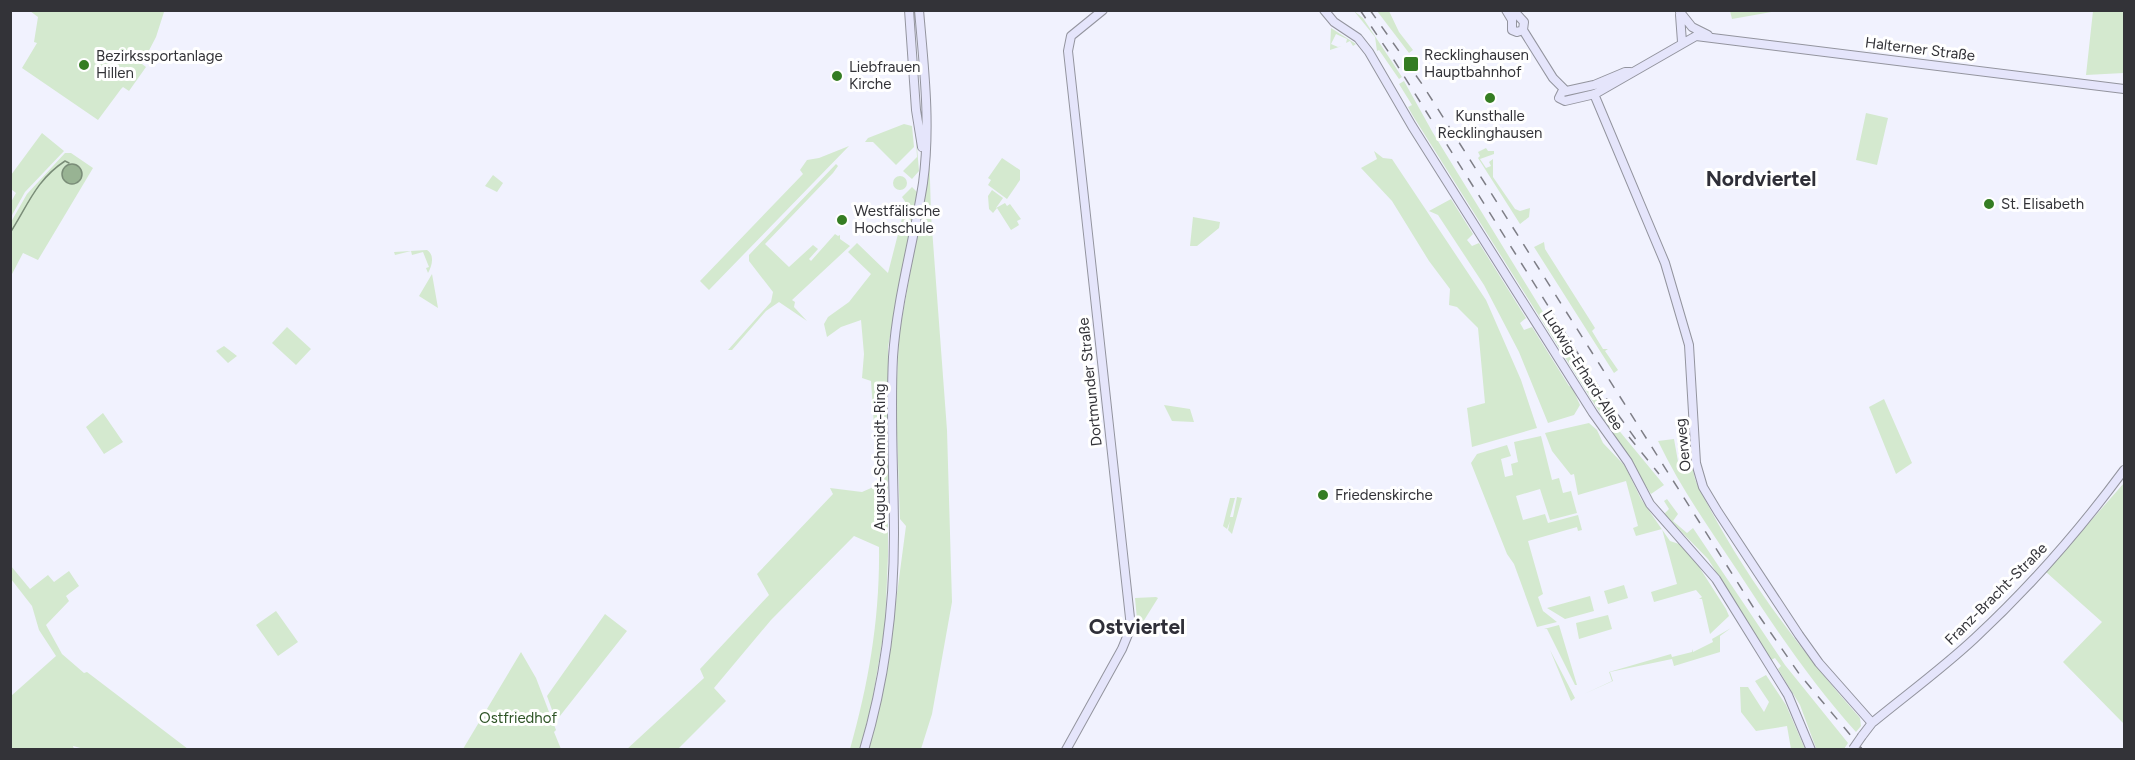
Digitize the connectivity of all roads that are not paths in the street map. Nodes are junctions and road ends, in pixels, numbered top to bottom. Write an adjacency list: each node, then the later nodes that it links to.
1 (909, 10): 12 (main road, August-Schmidt-Ring)
2 (919, 10): 12 (main road, August-Schmidt-Ring)
3 (1103, 10): 17 (main road, Dortmunder Straße)
4 (1324, 10): 18 (main road, Ludwig-Erhard-Allee)
5 (1506, 10): 7 (main road)
6 (1679, 11): 8 (main road, Halterner Straße); 9 (main road)
7 (1514, 16): 11 (main road, Halterner Straße)
8 (1712, 37): 9 (main road, Halterner Straße); 10 (main road, Halterner Straße)
9 (1682, 42): 11 (main road, Halterner Straße)
10 (2124, 89)
11 (1595, 90): 14 (main road, Oerweg)
12 (924, 163): 16 (main road, August-Schmidt-Ring)
13 (2124, 471): 14 (main road, Franz-Bracht-Straße)
14 (1872, 723): 15 (main road, bridge)
15 (1853, 749)
16 (864, 750)
17 (1066, 750)
18 (1811, 750)

